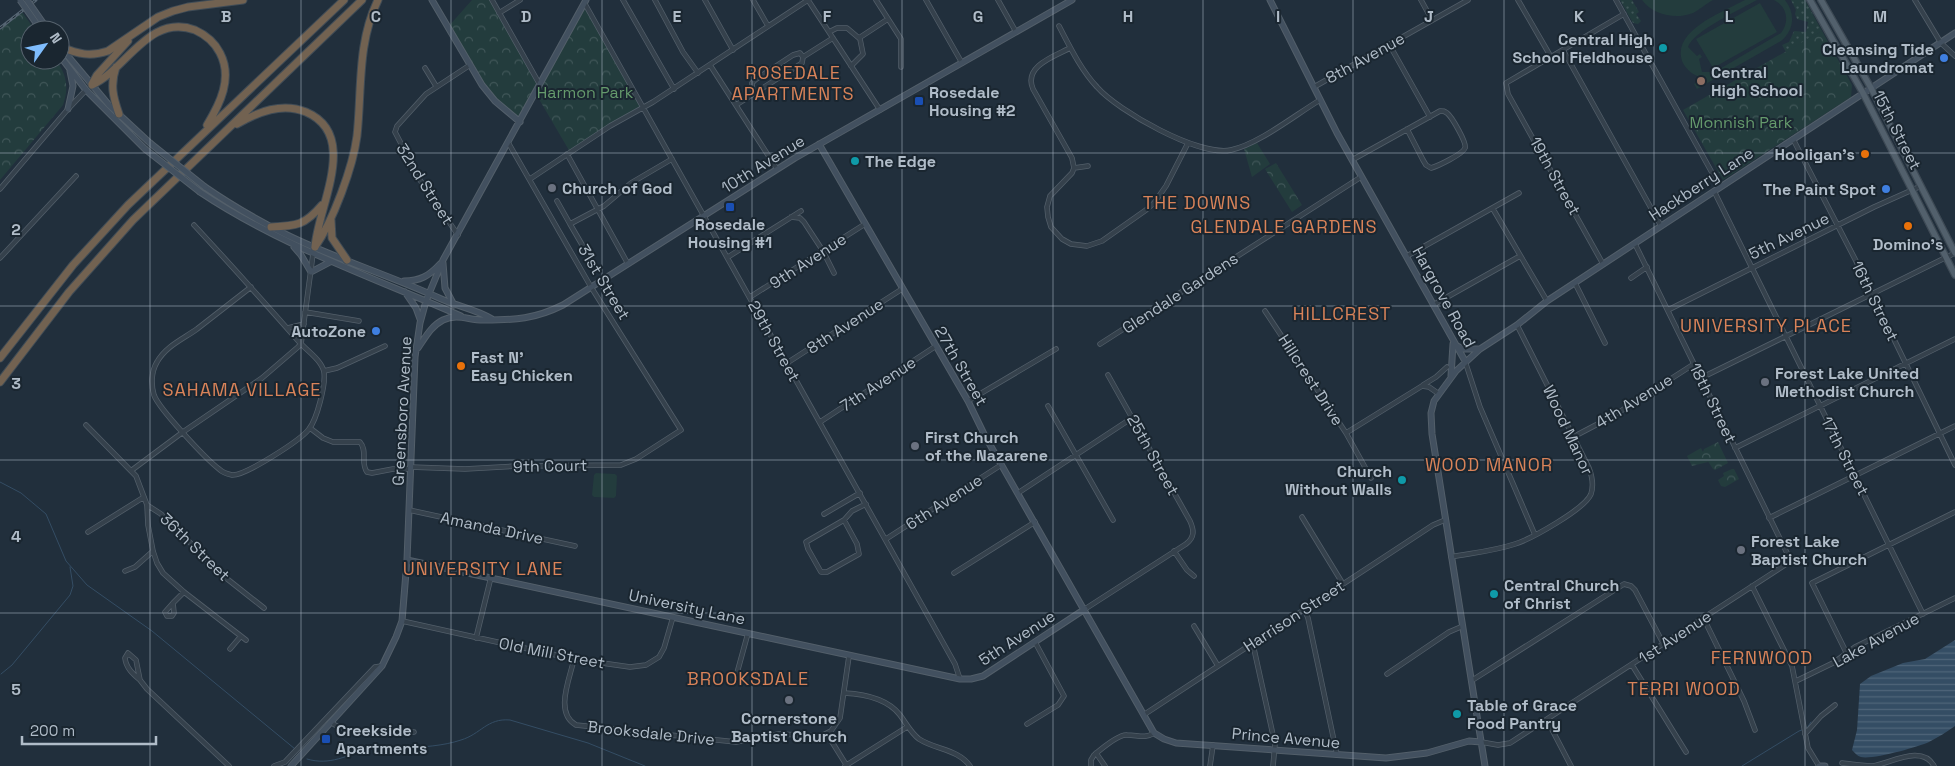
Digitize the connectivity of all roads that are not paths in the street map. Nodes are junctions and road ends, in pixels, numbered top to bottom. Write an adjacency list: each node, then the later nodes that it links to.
1 (20, 0): 31 (main road, bridge)
2 (28, 0): 32 (main road, bridge)
3 (243, 0): 39 (highway)
4 (344, 0): 80 (highway)
5 (362, 0): 78 (highway)
6 (378, 0): 105 (highway)
7 (432, 0): 53 (main road)
8 (492, 0): 28 (street)
9 (520, 0): 28 (street)
10 (623, 0): 67 (street)
11 (655, 0): 61 (street)
12 (704, 0): 46 (street)
13 (753, 0): 34 (street)
14 (808, 0): 34 (street); 36 (street)
15 (876, 0): 30 (street)
16 (926, 0): 52 (street)
17 (998, 0): 37 (street)
18 (1072, 0): 37 (main road, 10th Avenue)
19 (1270, 0): 65 (main road, Hargrove Road)
20 (1421, 0): 33 (street)
21 (1468, 0): 33 (street, 8th Avenue)
22 (1518, 0): 50 (street)
23 (1616, 0): 29 (street)
24 (1821, 0): 66 (main road, 15th Street)
25 (1915, 0): 42 (street)
26 (585, 1): 63 (main road, Greensboro Avenue); 72 (street, 29th Street)
27 (1813, 1): 68 (main road, 15th Street)
28 (499, 13): 63 (street)
29 (1624, 14): 47 (street); 95 (street)
30 (888, 19): 41 (street); 57 (street)
31 (34, 20)
32 (41, 20)
33 (1432, 20): 43 (street, 8th Avenue)
34 (768, 26): 46 (street)
35 (1059, 26): 44 (street)
36 (829, 32): 40 (street); 41 (street)
37 (1016, 32): 52 (main road, 10th Avenue)
38 (1955, 33): 42 (main road, Hackberry Lane)
39 (135, 34): 45 (highway); 64 (highway)
40 (833, 38): 49 (street); 56 (street)
41 (859, 38): 56 (street)
42 (1940, 43): 48 (street); 66 (main road, Hackberry Lane)
43 (1389, 44): 65 (street, 8th Avenue); 76 (street)
44 (1070, 48): 82 (street); 89 (street)
45 (70, 50)
46 (734, 50): 54 (street)
47 (1563, 50): 50 (street); 111 (street)
48 (1955, 56)
49 (803, 57): 69 (street); 69 (street)
50 (1551, 57): 132 (street, 19th Street)
51 (70, 60): 64 (main road)
52 (962, 63): 74 (main road, 10th Avenue)
53 (470, 65): 62 (street); 77 (main road)
54 (710, 65): 61 (street); 71 (street)
55 (116, 66): 64 (highway); 75 (highway); 80 (highway)
56 (851, 66): 74 (street)
57 (901, 67)
58 (70, 68): 64 (main road)
59 (425, 68): 62 (street)
60 (69, 70): 73 (main road)
61 (698, 73): 67 (street)
62 (436, 86): 114 (street, 32nd Street)
63 (540, 86): 77 (main road, Greensboro Avenue)
64 (89, 87): 73 (street); 75 (main road); 115 (main road, bridge)
65 (1314, 87): 70 (main road, Hargrove Road)
66 (1871, 88): 68 (main road, Hackberry Lane); 94 (main road, 15th Street)
67 (674, 89): 72 (street)
68 (1863, 93): 81 (main road, Hackberry Lane); 97 (main road, 15th Street)
69 (753, 94): 71 (street)
70 (1320, 100): 82 (street); 87 (main road, Hargrove Road)
71 (736, 105): 90 (street)
72 (643, 108): 85 (street); 86 (street, 29th Street)
73 (68, 109): 96 (street)
74 (880, 110): 84 (main road, 10th Avenue)
75 (119, 114): 113 (main road, bridge)
76 (1430, 116): 79 (street); 79 (street)
77 (520, 122): 83 (main road, Greensboro Avenue)
78 (227, 129): 101 (highway); 183 (highway)
79 (1407, 129): 87 (street)
80 (203, 132): 173 (highway)
81 (1793, 138): 95 (main road, Hackberry Lane); 112 (street, 16th Street)
82 (1188, 143): 89 (street)
83 (509, 144): 93 (street, 31st Street); 114 (main road, Greensboro Avenue)
84 (819, 144): 90 (main road, 10th Avenue); 109 (main road, 27th Street)
85 (567, 154): 93 (street); 103 (street)
86 (672, 159): 103 (street); 106 (street, 29th Street)
87 (1351, 160): 92 (main road, Hargrove Road)
88 (1088, 166): 89 (street)
89 (1074, 168)
90 (777, 169): 106 (main road, 10th Avenue)
91 (76, 176): 121 (street)
92 (1360, 177): 123 (main road, Hargrove Road); 167 (street, Glendale Gardens)
93 (530, 179): 141 (street, 31st Street)
94 (1921, 186): 97 (street, 5th Avenue); 122 (main road, 15th Street)
95 (1720, 187): 98 (main road, Hackberry Lane)
96 (0, 190)
97 (1912, 190): 112 (street, 5th Avenue); 126 (main road, 15th Street)
98 (1714, 191): 111 (main road, Hackberry Lane); 134 (street, 17th Street)
99 (1520, 193): 102 (street)
100 (557, 201): 108 (street)
101 (324, 203): 113 (highway); 119 (highway)
102 (1493, 209): 123 (street); 124 (street)
103 (598, 210): 108 (street); 131 (street)
104 (801, 211): 107 (street)
105 (331, 216): 119 (highway); 128 (highway)
106 (704, 216): 125 (street, 29th Street); 131 (main road, 10th Avenue)
107 (789, 218): 120 (street); 125 (street)
108 (570, 224): 118 (street)
109 (865, 224): 120 (street, 9th Avenue); 143 (main road, 27th Street)
110 (194, 225): 142 (street)
111 (1661, 226): 116 (main road, Hackberry Lane)
112 (1838, 226): 134 (street, 5th Avenue); 146 (street, 16th Street)
113 (272, 227): 119 (main road)
114 (458, 234): 129 (main road, Greensboro Avenue)
115 (292, 244): 119 (main road); 135 (main road)
116 (1635, 244): 132 (main road, Hackberry Lane); 133 (street, 18th Street)
117 (0, 248): 121 (street)
118 (584, 248)
119 (314, 251): 128 (main road); 130 (main road); 135 (street)
120 (823, 251): 136 (street); 147 (street, 9th Avenue)
121 (5, 252): 127 (street)
122 (1955, 253): 126 (street)
123 (1407, 256): 151 (main road, Hargrove Road)
124 (1520, 256): 149 (street); 151 (street)
125 (728, 257): 147 (street, 29th Street)
126 (1946, 257): 137 (main road, 15th Street); 146 (street)
127 (0, 258)
128 (347, 260): 139 (main road)
129 (443, 260): 139 (main road); 145 (main road, Greensboro Avenue); 150 (main road)
130 (330, 262): 135 (main road); 144 (main road)
131 (628, 264): 141 (main road, 10th Avenue)
132 (1603, 264): 140 (main road, Hackberry Lane)
133 (1647, 267): 138 (street); 152 (street, 18th Street)
134 (1752, 268): 152 (street, 5th Avenue); 162 (street, 17th Street)
135 (311, 272): 154 (street)
136 (834, 273)
137 (1955, 275)
138 (1631, 278)
139 (401, 281): 145 (main road)
140 (1576, 283): 149 (main road, Hackberry Lane); 165 (street)
141 (592, 287): 156 (main road, 10th Avenue); 194 (street, 31st Street)
142 (251, 288): 161 (street); 195 (street)
143 (902, 289): 169 (main road, 27th Street); 175 (street, 8th Avenue)
144 (404, 291): 148 (main road); 158 (main road)
145 (429, 294): 148 (main road, Greensboro Avenue); 150 (main road)
146 (1872, 295): 162 (street); 177 (street, 16th Street)
147 (750, 297): 175 (street, 29th Street)
148 (426, 301): 155 (main road); 158 (main road, Greensboro Avenue)
149 (1547, 301): 160 (main road, Hackberry Lane)
150 (454, 305): 156 (main road)
151 (1433, 305): 164 (main road, Hargrove Road)
152 (1668, 310): 176 (street, 18th Street)
153 (1265, 311): 196 (street, Hillcrest Drive)
154 (306, 312): 157 (street); 159 (street)
155 (461, 317): 156 (main road, 10th Avenue); 172 (main road)
156 (492, 320)
157 (359, 321)
158 (420, 323): 172 (main road, Greensboro Avenue)
159 (304, 324): 161 (street); 166 (street)
160 (1517, 325): 171 (main road, Hackberry Lane); 198 (street, Wood Manor)
161 (288, 328): 166 (street)
162 (1786, 336): 182 (street); 188 (street, 17th Street)
163 (1955, 339): 177 (street)
164 (1453, 342): 171 (main road); 174 (main road, Hargrove Road); 181 (main road)
165 (1605, 343)
166 (301, 344): 179 (street); 195 (street)
167 (1100, 344)
168 (385, 346): 179 (street)
169 (936, 346): 186 (main road, 27th Street); 190 (street, 7th Avenue)
170 (1056, 349): 186 (street)
171 (1480, 349): 174 (main road, Hackberry Lane)
172 (416, 351): 203 (main road, Greensboro Avenue)
173 (0, 358)
174 (1466, 361): 181 (main road, Hargrove Road); 222 (street)
175 (787, 363): 190 (street, 29th Street)
176 (1694, 364): 182 (street, 18th Street); 198 (street, 4th Avenue)
177 (1906, 364): 188 (street); 197 (street, 16th Street)
178 (1447, 367): 184 (street, Hillcrest Drive)
179 (324, 371): 193 (street)
180 (1108, 375): 189 (street, 25th Street)
181 (1450, 378): 185 (main road, Hargrove Road)
182 (1701, 378): 199 (street, 18th Street)
183 (0, 382)
184 (1422, 386): 185 (street); 196 (street, Hillcrest Drive)
185 (1439, 394): 219 (main road, Hargrove Road)
186 (968, 401): 202 (main road, 27th Street)
187 (1048, 406): 200 (street)
188 (1820, 406): 199 (street); 205 (street, 17th Street)
189 (1132, 418): 200 (street); 227 (street, 25th Street)
190 (820, 422): 208 (street, 29th Street)
191 (86, 425): 204 (street)
192 (1955, 426): 197 (street)
193 (310, 428): 195 (street); 203 (street, 9th Court)
194 (681, 430): 203 (street, 9th Court)
195 (184, 432): 204 (street)
196 (1346, 433): 206 (street)
197 (1940, 434): 201 (street, 16th Street); 205 (street)
198 (1573, 436): 222 (street, Wood Manor)
199 (1735, 448): 216 (street, 18th Street)
200 (1077, 454): 207 (street); 218 (street)
201 (1955, 464)
202 (1001, 465): 207 (main road, 27th Street); 223 (street, 6th Avenue)
203 (410, 468): 212 (main road, Greensboro Avenue)
204 (132, 470): 209 (street)
205 (1855, 476): 216 (street); 224 (street, 17th Street)
206 (1371, 478)
207 (1018, 492): 220 (main road, 27th Street)
208 (860, 493): 210 (street, 29th Street); 214 (street)
209 (144, 497): 211 (street); 221 (street)
210 (866, 504): 217 (street); 223 (street, 29th Street)
211 (147, 505): 226 (street, 36th Street); 240 (street, 36th Street)
212 (408, 510): 225 (street, Amanda Drive); 229 (main road, Greensboro Avenue)
213 (1955, 512): 224 (street)
214 (824, 514)
215 (1302, 517): 235 (street)
216 (1769, 518): 230 (street, 18th Street)
217 (844, 520): 217 (street)
218 (1112, 520)
219 (1445, 520): 228 (main road, Hargrove Road); 235 (street, Harrison Street)
220 (1035, 522): 232 (street); 241 (main road, 27th Street)
221 (88, 532)
222 (1535, 535): 228 (street, Wood Manor)
223 (886, 539): 265 (street, 29th Street)
224 (1889, 544): 243 (street, 17th Street); 257 (street)
225 (575, 546)
226 (153, 551): 231 (street); 237 (street, 36th Street)
227 (1174, 552): 233 (street); 241 (street)
228 (1451, 557): 248 (main road, Hargrove Road)
229 (407, 560): 234 (main road, University Lane); 246 (main road, Greensboro Avenue)
230 (1788, 562): 236 (street, 1st Avenue)
231 (125, 571)
232 (954, 573)
233 (1194, 576)
234 (492, 577): 244 (main road, University Lane); 251 (street)
235 (1343, 584): 242 (street, Harrison Street)
236 (1752, 586): 245 (street, 1st Avenue); 268 (street)
237 (184, 592): 239 (street); 250 (street, 36th Street)
238 (1955, 598): 243 (street, Lake Avenue)
239 (174, 603)
240 (264, 608)
241 (1085, 609): 253 (main road, 5th Avenue); 271 (main road, 27th Street)
242 (1304, 609): 255 (street, Harrison Street); 286 (street)
243 (1923, 614): 257 (street, Lake Avenue)
244 (673, 617): 249 (main road, University Lane); 259 (street, Old Mill Street)
245 (1703, 617): 254 (street, 1st Avenue); 276 (street)
246 (402, 621): 251 (street, Old Mill Street); 261 (main road, Greensboro Avenue)
247 (1194, 626): 262 (street)
248 (1463, 626): 264 (street); 267 (main road, Hargrove Road)
249 (748, 633): 258 (main road, University Lane); 263 (street)
250 (241, 636): 252 (street, 36th Street); 256 (street)
251 (476, 638): 259 (street, Old Mill Street)
252 (246, 640)
253 (1035, 642): 265 (main road, 5th Avenue); 274 (street)
254 (1663, 643): 260 (street, 1st Avenue); 267 (street)
255 (1251, 645): 262 (street, Harrison Street); 283 (street)
256 (230, 649)
257 (1846, 652): 268 (street, Lake Avenue)
258 (849, 656): 265 (main road, University Lane); 269 (street)
259 (574, 659): 279 (street, Brooksdale Drive)
260 (1632, 665): 272 (street, 1st Avenue); 284 (street)
261 (382, 666): 273 (main road, Greensboro Avenue); 289 (street)
262 (1218, 666): 271 (street, Harrison Street)
263 (737, 673)
264 (1387, 674)
265 (960, 679)
266 (140, 680): 266 (street); 288 (street)
267 (1471, 681): 281 (main road, Hargrove Road)
268 (1796, 682): 280 (street)
269 (844, 693): 275 (street); 279 (street)
270 (1835, 705): 280 (street)
271 (1145, 714): 278 (main road, 27th Street)
272 (1547, 720): 281 (street, 1st Avenue); 298 (street)
273 (332, 723): 277 (street); 290 (main road, Greensboro Avenue)
274 (1027, 724)
275 (907, 726): 291 (street); 292 (street)
276 (1755, 730)
277 (414, 732)
278 (1154, 733): 282 (main road, Prince Avenue); 285 (street, Prince Avenue)
279 (827, 734): 291 (street)
280 (1805, 734): 299 (street)
281 (1481, 742): 286 (main road, Prince Avenue); 297 (main road, Hargrove Road)
282 (1212, 745): 283 (main road, Prince Avenue); 295 (street)
283 (1275, 750): 286 (main road, Prince Avenue); 296 (street)
284 (1686, 752)
285 (1096, 753): 293 (street); 294 (street)
286 (1337, 755)
287 (1842, 763): 301 (street)
288 (229, 766)
289 (274, 766)
290 (291, 766)
291 (846, 766)
292 (970, 766)
293 (1091, 766)
294 (1105, 766)
295 (1210, 766)
296 (1273, 766)
297 (1485, 766)
298 (1570, 766)
299 (1819, 766): 300 (main road)
300 (1825, 766)
301 (1934, 766)

